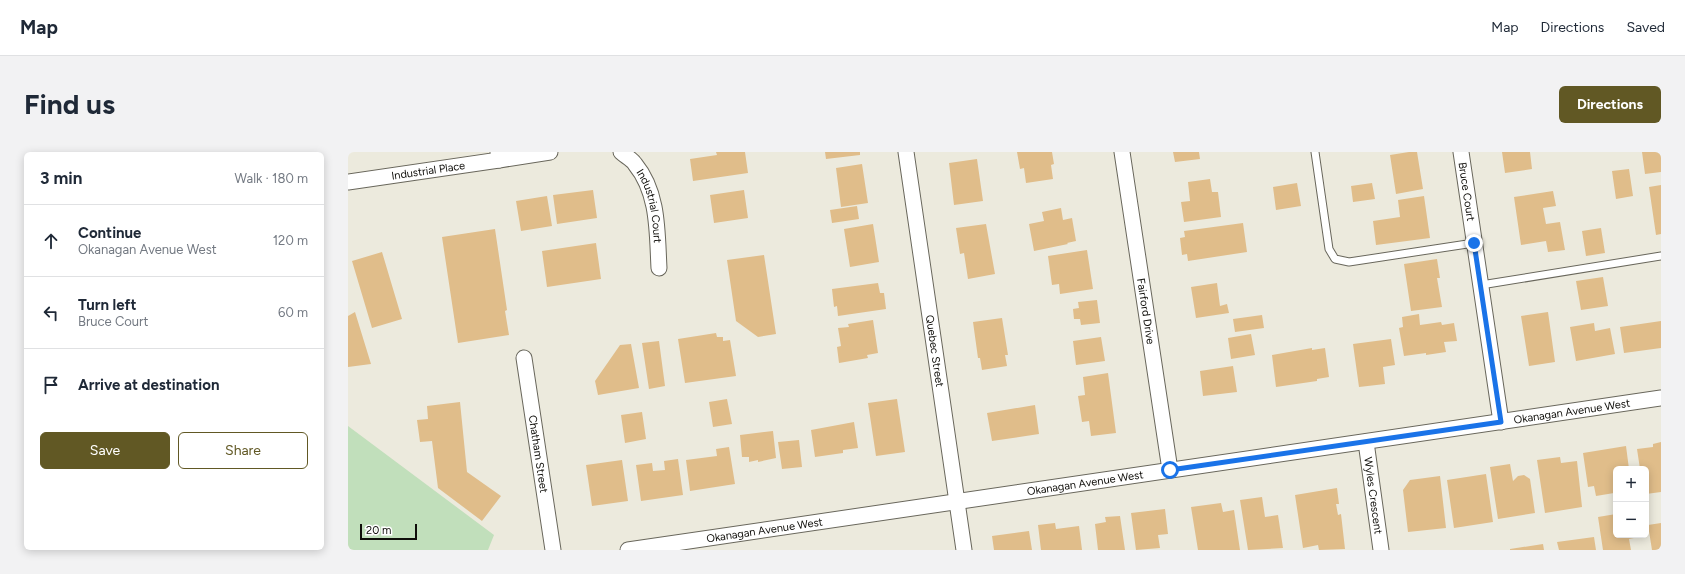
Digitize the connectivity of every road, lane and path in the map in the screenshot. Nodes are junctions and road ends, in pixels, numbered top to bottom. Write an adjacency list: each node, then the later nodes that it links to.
1 (550, 152): 7 (street)
2 (621, 152): 11 (street, Industrial Court)
3 (906, 152): 18 (street, Quebec Street)
4 (1122, 152): 17 (street, Fairford Drive)
5 (1315, 152): 9 (lane)
6 (1461, 152): 9 (street, Bruce Court)
7 (499, 156): 8 (street, Industrial Place)
8 (348, 182)
9 (1474, 243): 12 (street, Bruce Court)
10 (1661, 256): 12 (lane)
11 (659, 268)
12 (1481, 285): 15 (street, Bruce Court)
13 (524, 358): 19 (street, Chatham Street)
14 (1661, 398): 15 (street, Okanagan Avenue West)
15 (1501, 422): 16 (street, Okanagan Avenue West)
16 (1366, 442): 17 (street, Okanagan Avenue West); 22 (street, Wyles Crescent)
17 (1170, 470): 18 (street, Okanagan Avenue West)
18 (958, 501): 20 (street, Okanagan Avenue West); 21 (street, Quebec Street)
19 (553, 550)
20 (628, 550)
21 (964, 550)
22 (1382, 550)

